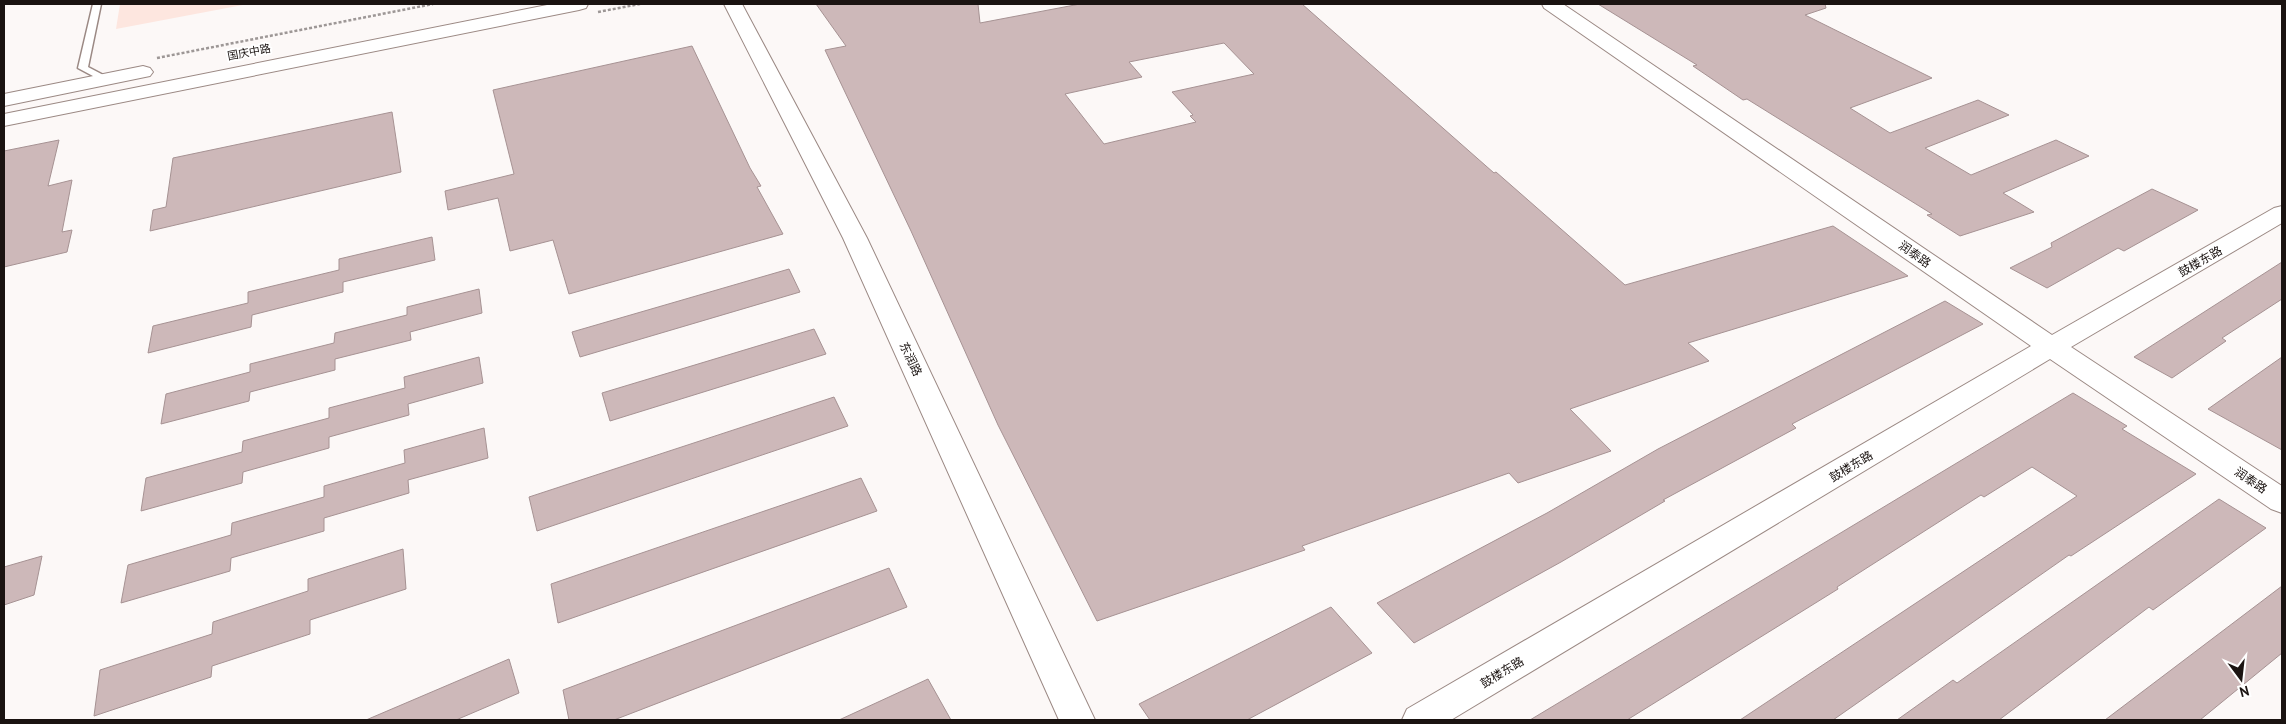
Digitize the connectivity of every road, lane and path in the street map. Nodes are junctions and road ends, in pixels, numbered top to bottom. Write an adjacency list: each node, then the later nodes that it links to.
1 (97, 4): 9 (lane)
2 (433, 4): 8 (path)
3 (493, 4): 7 (street, 国庆中路)
4 (579, 4): 11 (street)
5 (733, 4): 15 (street, 东润路)
6 (1551, 4): 13 (street, 润泰路)
7 (468, 6): 9 (street, 国庆中路)
8 (156, 58)
9 (106, 80): 10 (street, 国庆中路)
10 (4, 100)
11 (4, 120)
12 (2282, 213): 13 (street, 鼓楼东路)
13 (2051, 347): 14 (street, 润泰路); 16 (street, 鼓楼东路)
14 (2282, 501)
15 (1077, 720)
16 (1420, 720)

